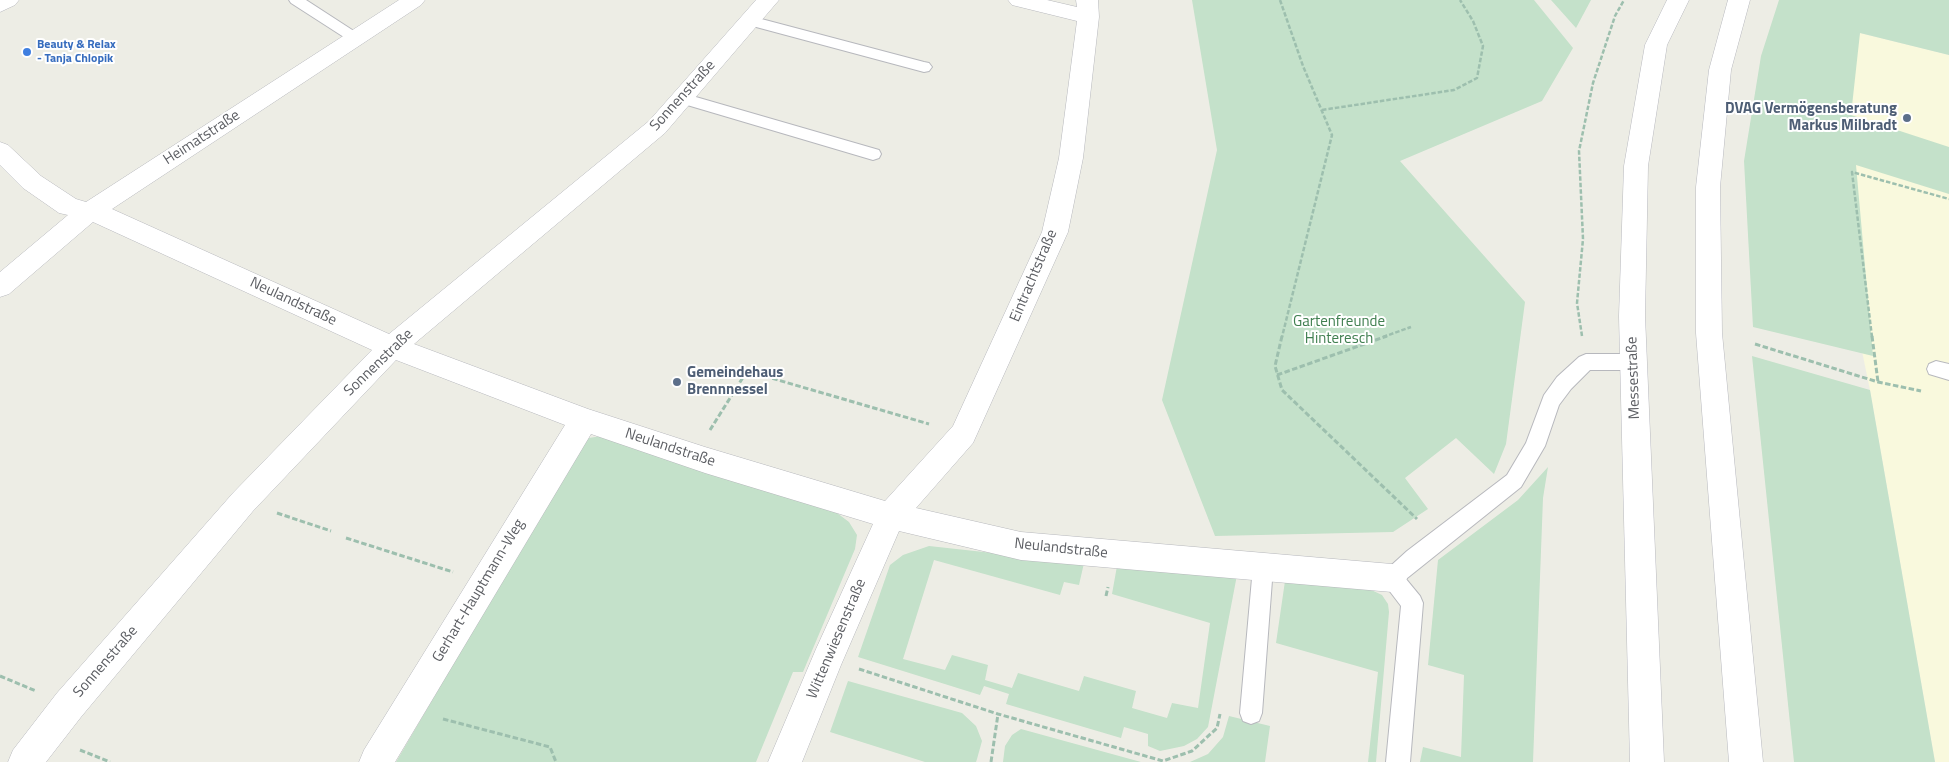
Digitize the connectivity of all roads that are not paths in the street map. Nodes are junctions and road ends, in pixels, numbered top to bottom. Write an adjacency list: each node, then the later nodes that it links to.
1 (8, 0): 8 (street)
2 (296, 0): 11 (lane)
3 (414, 0): 11 (street, Heimatstraße)
4 (768, 0): 10 (street, Sonnenstraße)
5 (1019, 0): 9 (street)
6 (1678, 0): 19 (street, Messestraße)
7 (1739, 0): 30 (street)
8 (0, 5)
9 (1088, 9): 21 (street, Eintrachtstraße)
10 (750, 21): 12 (lane); 13 (street, Sonnenstraße)
11 (355, 38): 16 (street, Heimatstraße)
12 (924, 67)
13 (682, 98): 15 (lane); 18 (street, Sonnenstraße)
14 (0, 151): 16 (street, Neulandstraße)
15 (873, 154)
16 (90, 211): 17 (street, Heimatstraße); 18 (street, Neulandstraße)
17 (0, 287)
18 (392, 347): 20 (street, Neulandstraße); 25 (street, Sonnenstraße)
19 (1634, 362): 23 (lane); 29 (street, Messestraße)
20 (584, 420): 21 (street, Neulandstraße); 26 (street, Gerhart-Hauptmann-Weg)
21 (891, 516): 22 (street, Neulandstraße); 27 (street, Wittenwiesenstraße)
22 (1263, 567): 23 (street, Neulandstraße); 24 (lane)
23 (1392, 578): 28 (lane)
24 (1251, 713)
25 (25, 762)
26 (376, 762)
27 (785, 762)
28 (1398, 762)
29 (1647, 762)
30 (1746, 762)

